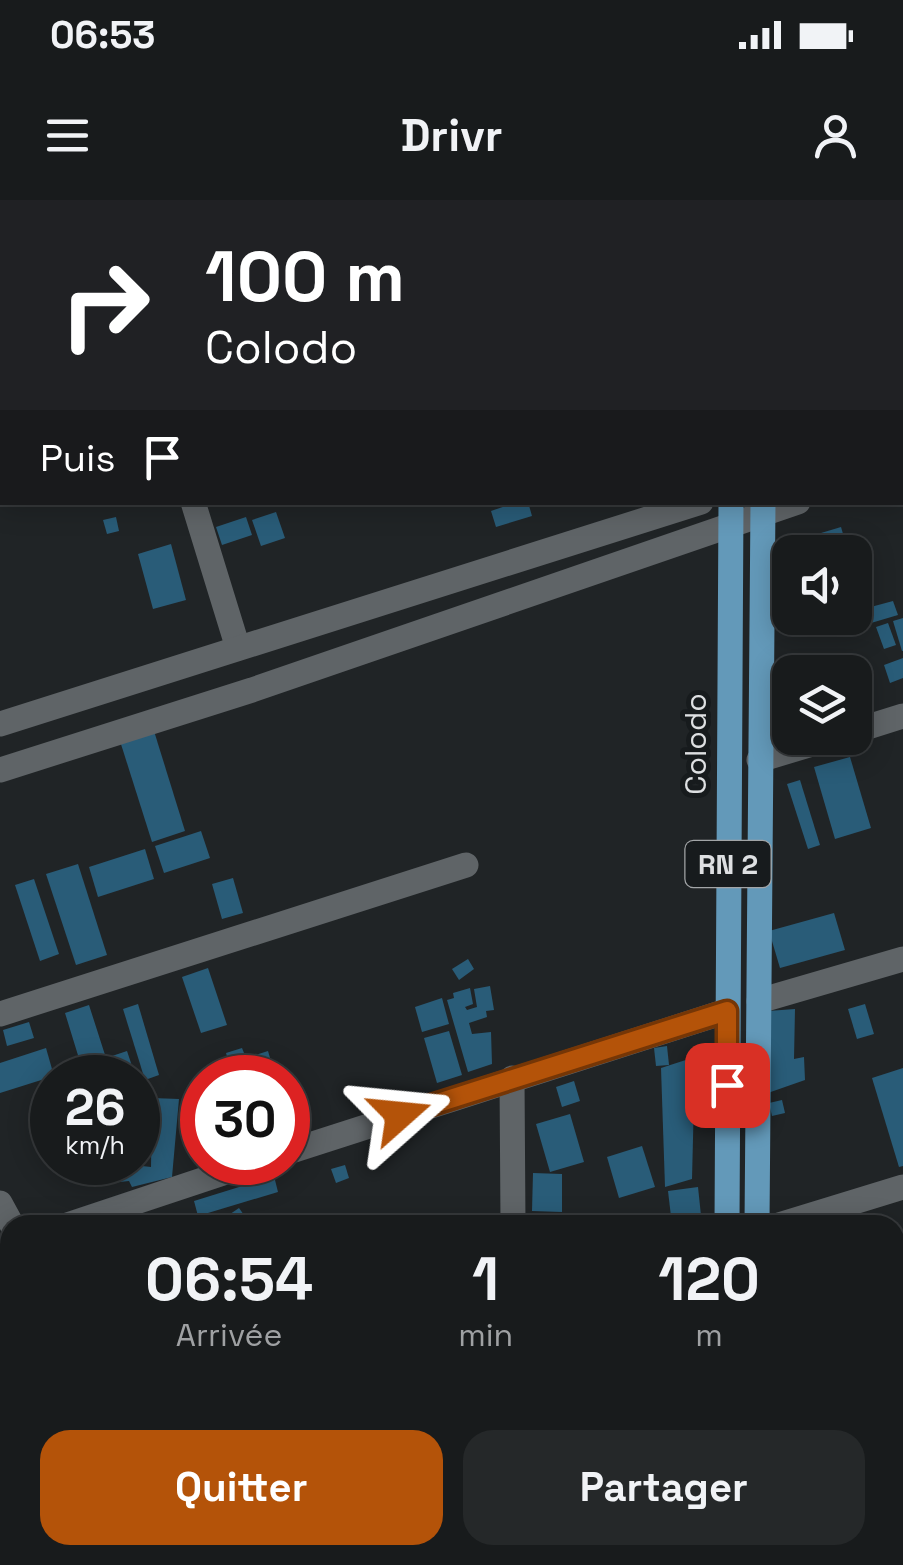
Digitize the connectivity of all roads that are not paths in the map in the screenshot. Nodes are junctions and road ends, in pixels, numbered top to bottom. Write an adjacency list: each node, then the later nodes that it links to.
1 (194, 505): 5 (street)
2 (691, 505): 5 (street)
3 (763, 507): 4 (street); 10 (main road, RN 2)
4 (730, 513): 11 (street); 15 (main road, Colodo / RN 2)
5 (238, 648): 7 (street)
6 (903, 716): 8 (street)
7 (0, 724)
8 (872, 725)
9 (776, 755): 10 (street)
10 (759, 760): 14 (main road, RN 2)
11 (0, 770)
12 (466, 866): 16 (street)
13 (903, 958): 14 (street)
14 (759, 1002): 24 (main road, RN 2)
15 (727, 1011): 17 (street); 23 (main road, Colodo / RN 2)
16 (0, 1014)
17 (512, 1078): 18 (street); 22 (street)
18 (310, 1145)
19 (187, 1185): 21 (street)
20 (903, 1187): 25 (street)
21 (97, 1215)
22 (513, 1215)
23 (727, 1215)
24 (757, 1215)
25 (812, 1215)

